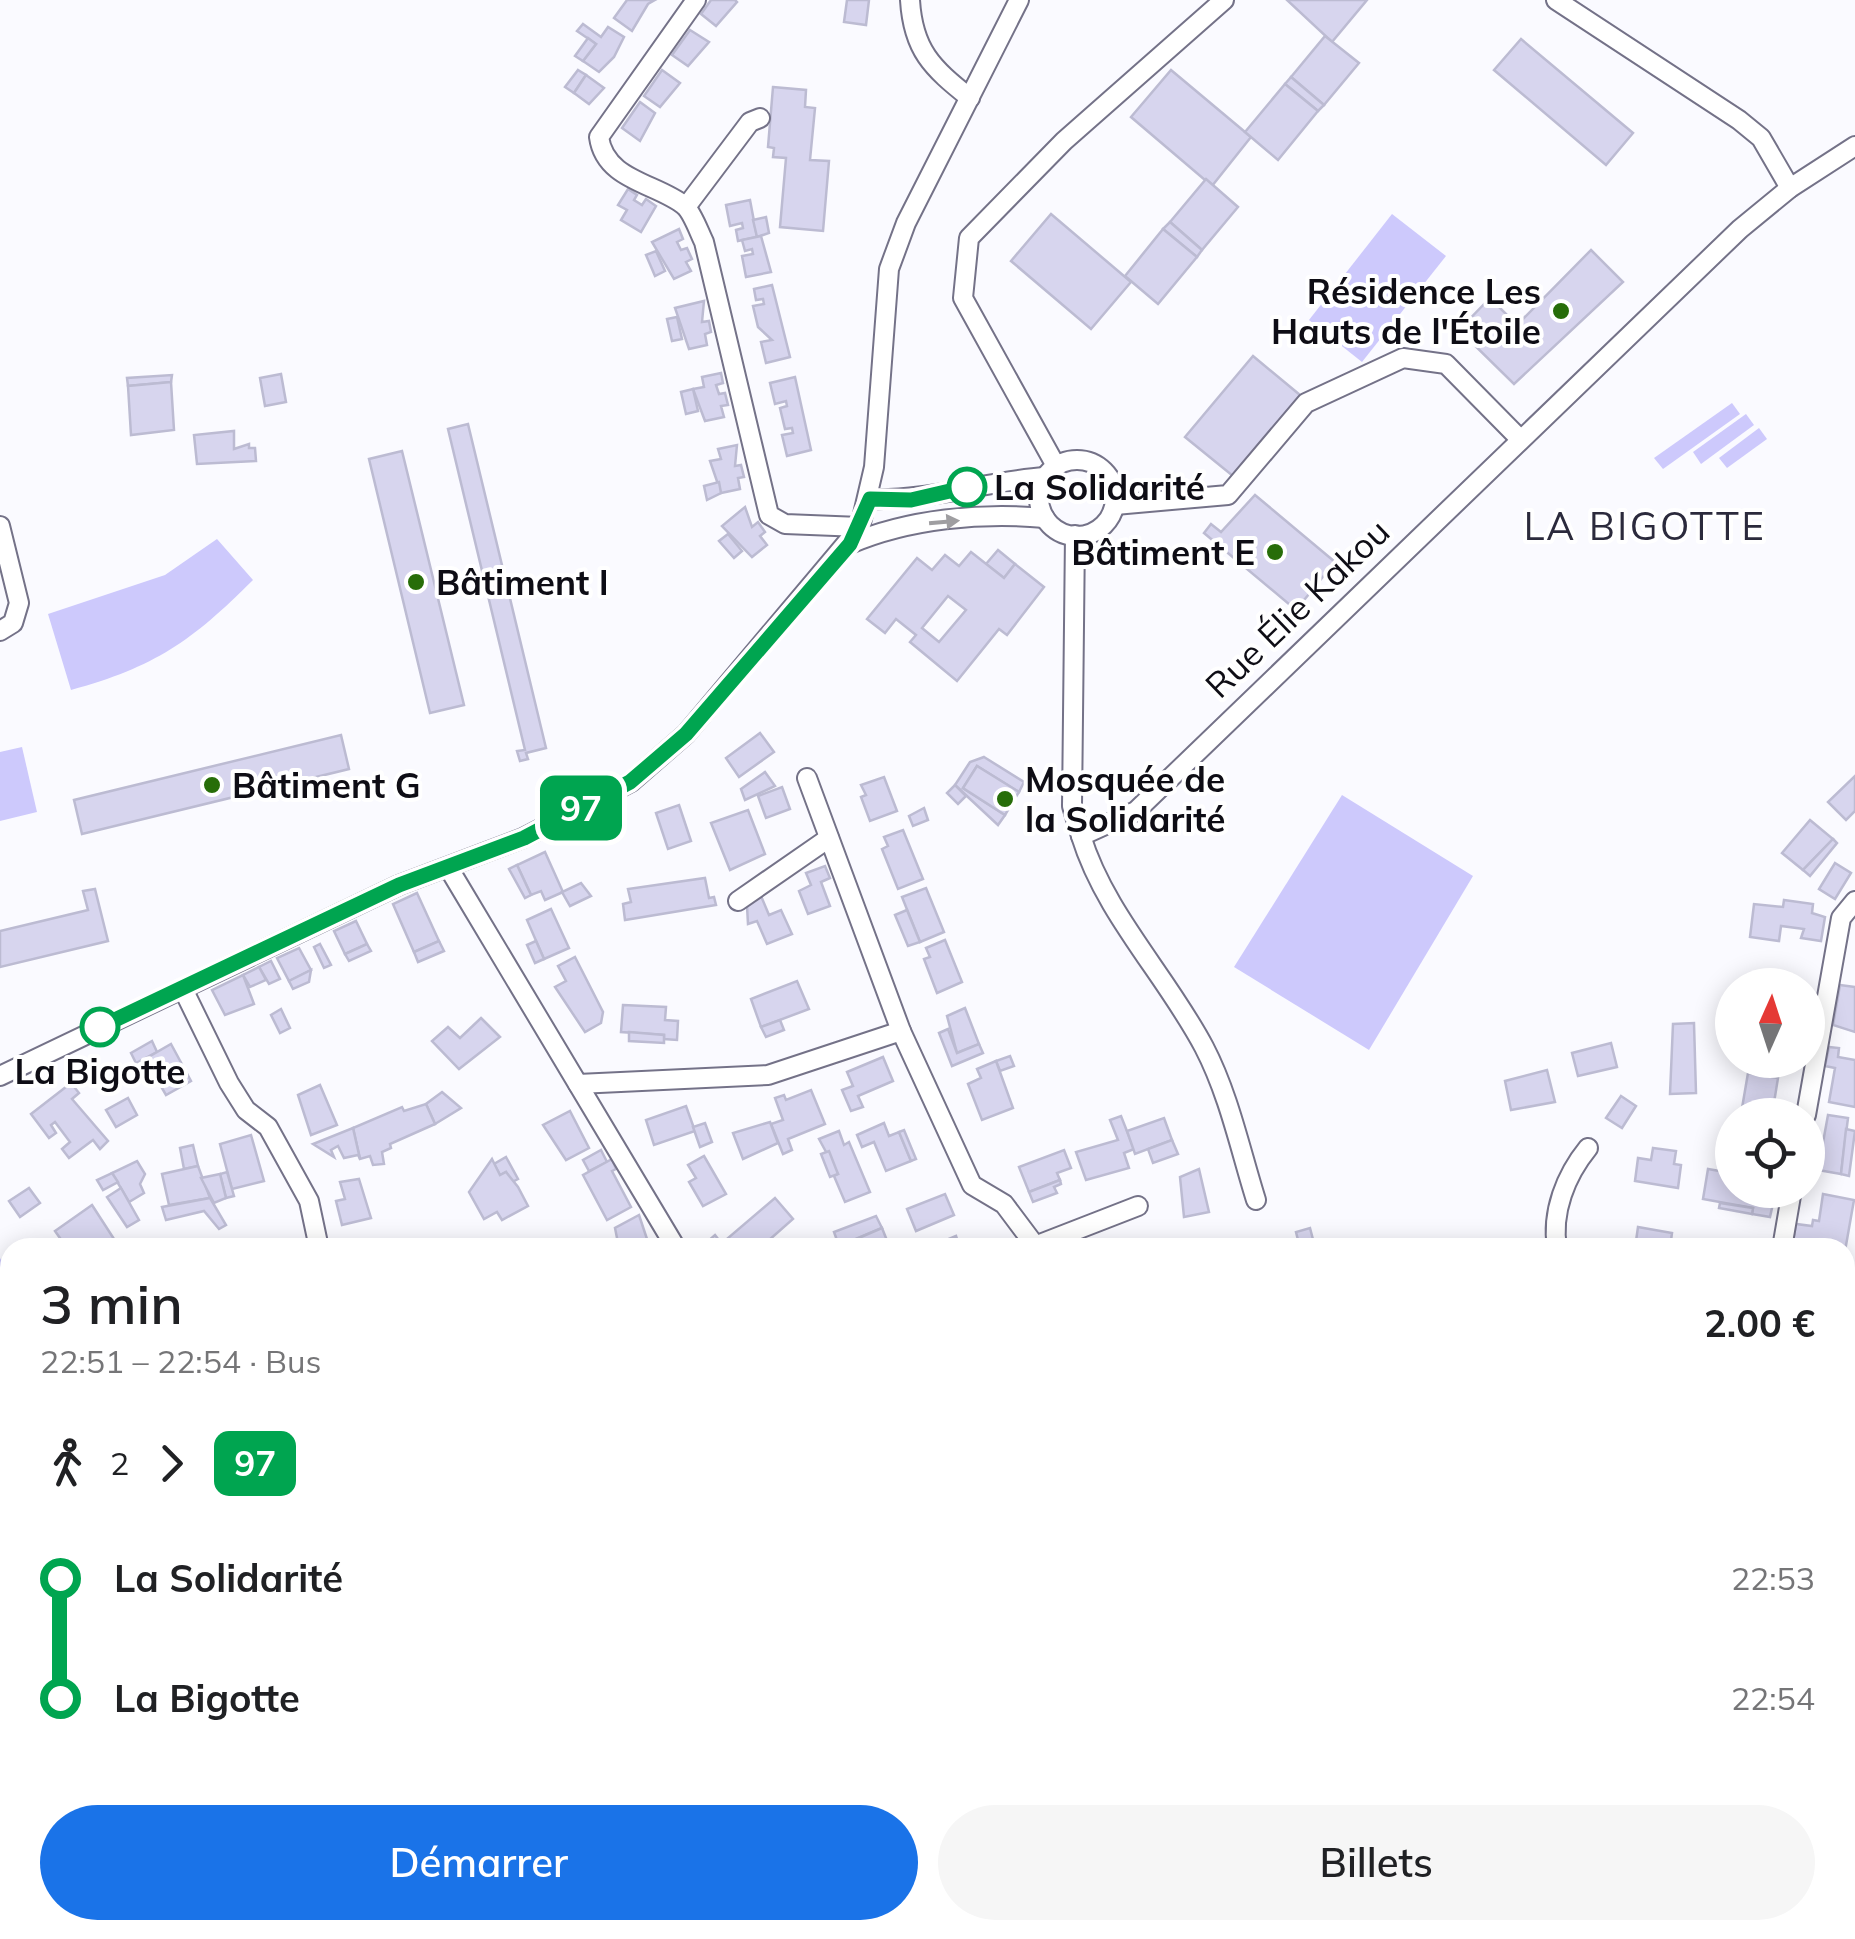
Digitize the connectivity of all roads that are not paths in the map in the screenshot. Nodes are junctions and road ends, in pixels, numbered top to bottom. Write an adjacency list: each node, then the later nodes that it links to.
1 (696, 0): 10 (street)
2 (910, 0): 6 (street)
3 (1019, 0): 6 (street)
4 (1224, 0): 12 (street)
5 (1556, 0): 9 (street)
6 (970, 98): 13 (street)
7 (760, 118): 10 (street)
8 (1855, 146): 9 (street, Rue Élie Kakou)
9 (1790, 188): 11 (street, Rue Élie Kakou)
10 (686, 207): 18 (street)
11 (1520, 438): 14 (street); 21 (street, Rue Élie Kakou)
12 (1051, 472): 13 (street); 14 (street); 15 (street)
13 (870, 499): 18 (street)
14 (1115, 505): 17 (street)
15 (1045, 518): 17 (street); 18 (street, one-way to 15)
16 (0, 526): 19 (street)
17 (1075, 535): 21 (street)
18 (855, 536): 23 (street)
19 (0, 631)
20 (807, 778): 22 (street)
21 (1081, 836): 32 (street)
22 (829, 838): 25 (street); 27 (street)
23 (448, 867): 26 (street); 29 (street)
24 (1855, 901): 30 (street)
25 (738, 902)
26 (183, 989): 28 (street); 35 (street)
27 (902, 1031): 29 (street); 37 (street)
28 (0, 1076)
29 (578, 1084): 36 (street)
30 (1809, 1098)
31 (1588, 1148): 39 (street)
32 (1256, 1200)
33 (1138, 1206): 38 (street)
34 (1789, 1208): 40 (street)
35 (317, 1238)
36 (670, 1238)
37 (1030, 1238)
38 (1056, 1238)
39 (1555, 1238)
40 (1784, 1238)

